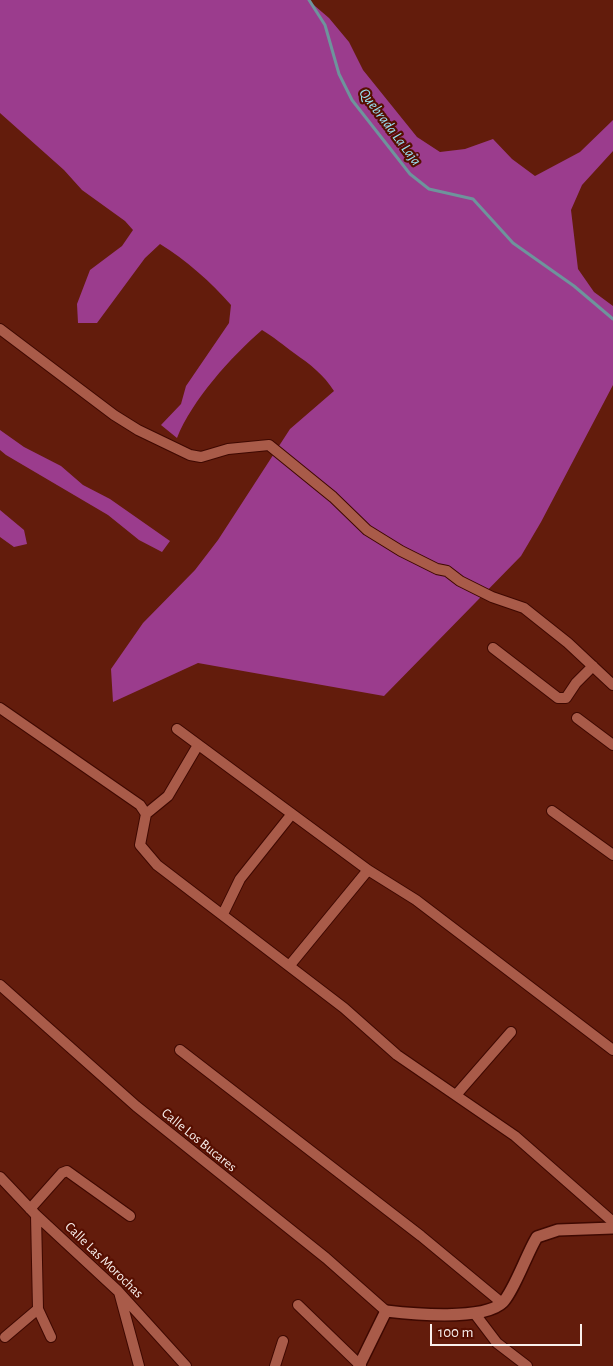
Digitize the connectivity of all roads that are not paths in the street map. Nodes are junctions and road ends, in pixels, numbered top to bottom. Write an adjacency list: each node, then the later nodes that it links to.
1 (0, 329): 3 (street)
2 (493, 648): 3 (street)
3 (593, 666): 4 (street)
4 (613, 685)
5 (0, 708): 11 (street)
6 (576, 718): 9 (street)
7 (177, 729): 8 (street)
8 (198, 745): 11 (street); 12 (street)
9 (613, 745)
10 (552, 811): 13 (street)
11 (146, 814): 15 (street)
12 (290, 815): 14 (street); 15 (street)
13 (613, 855)
14 (368, 870): 16 (street); 20 (street)
15 (223, 914): 16 (street)
16 (290, 966): 21 (street)
17 (0, 985): 31 (street, Calle Los Bucares)
18 (511, 1032): 21 (street)
19 (180, 1050): 28 (street)
20 (613, 1050)
21 (456, 1095): 25 (street)
22 (2, 1184): 23 (street, Calle Las Morochas)
23 (33, 1212): 24 (street); 27 (street, Calle Las Morochas); 30 (street)
24 (130, 1216)
25 (613, 1222)
26 (613, 1228): 28 (street)
27 (118, 1290): 37 (street); 38 (street, Calle Las Morochas)
28 (502, 1302): 32 (street)
29 (298, 1304): 36 (street)
30 (38, 1309): 33 (street); 34 (street)
31 (386, 1311): 32 (street); 36 (street)
32 (475, 1314): 40 (street)
33 (5, 1337)
34 (52, 1337)
35 (283, 1341): 39 (street)
36 (360, 1365)
37 (139, 1366)
38 (186, 1366)
39 (275, 1366)
40 (526, 1366)

